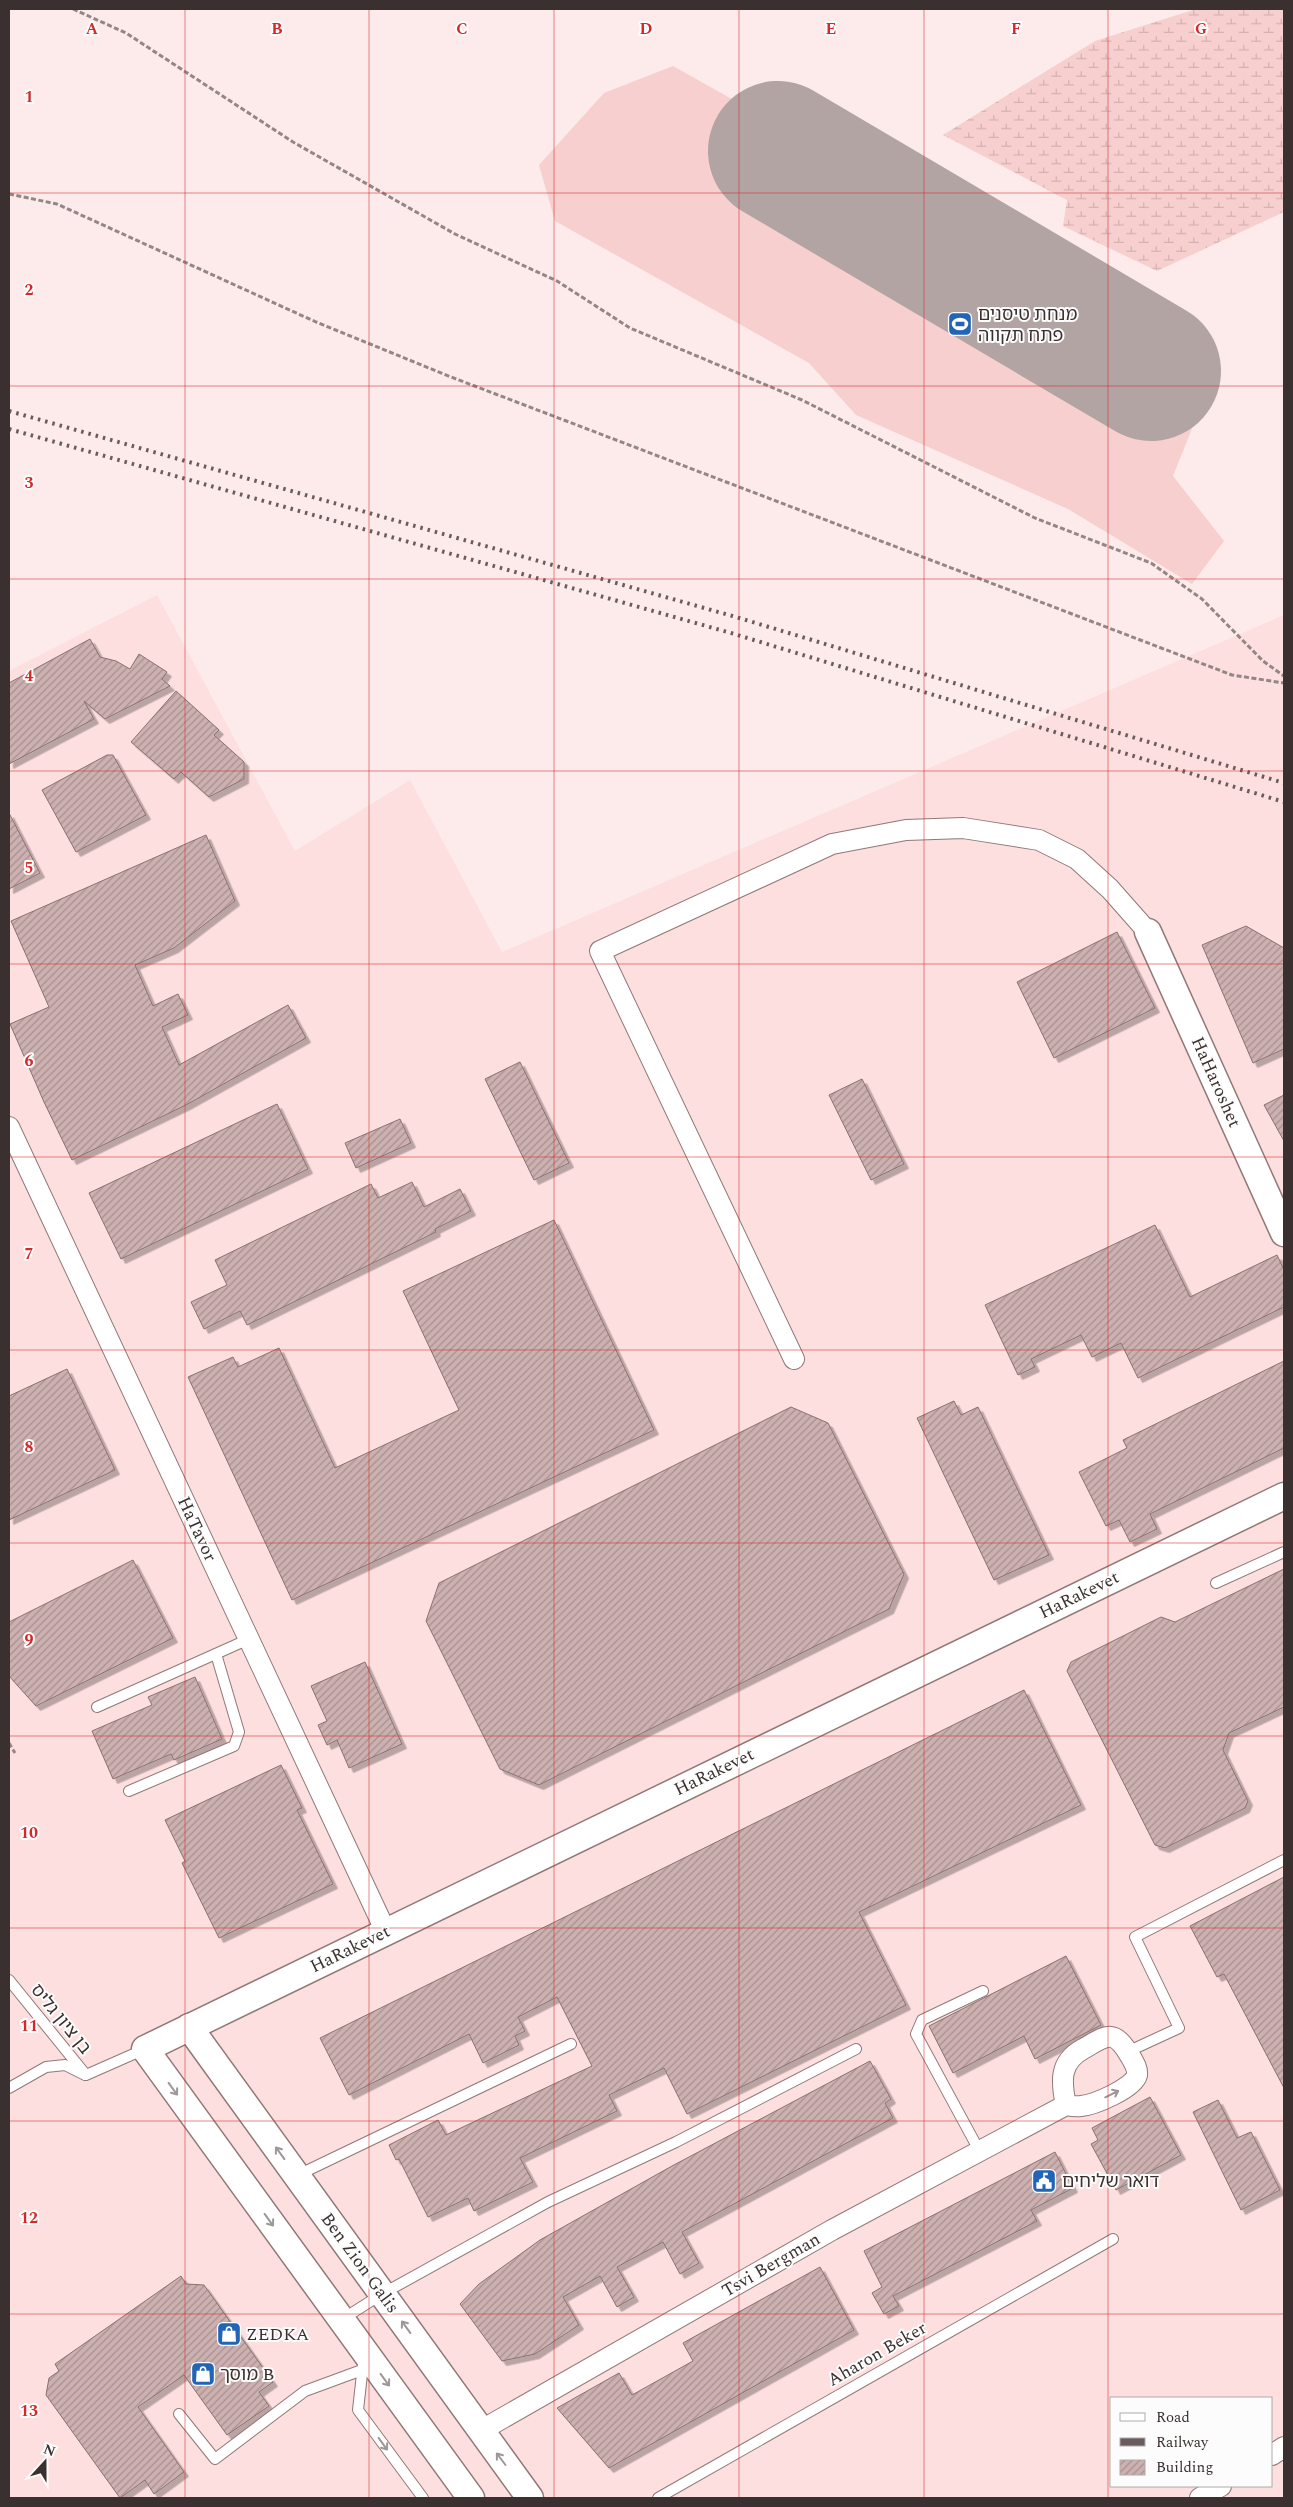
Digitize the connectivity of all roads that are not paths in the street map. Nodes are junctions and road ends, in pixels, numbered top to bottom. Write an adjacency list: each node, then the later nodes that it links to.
1 (1148, 932): 3 (street, HaHaroshet); 4 (street)
2 (9, 1127): 8 (street, HaTavor)
3 (1284, 1233)
4 (794, 1359)
5 (1284, 1496): 13 (street, HaRakevet)
6 (1284, 1552): 7 (lane)
7 (1216, 1583)
8 (249, 1639): 9 (lane); 13 (street, HaTavor)
9 (216, 1654): 10 (lane); 11 (lane)
10 (98, 1707)
11 (129, 1791)
12 (1284, 1860): 20 (lane)
13 (386, 1932): 16 (street, HaRakevet)
14 (9, 1980): 21 (lane, בן ציון גליס)
15 (983, 1991): 24 (lane)
16 (189, 2027): 18 (street, HaRakevet); 25 (street, Ben Zion Galis, one-way to 16)
17 (571, 2044): 25 (lane)
18 (145, 2049): 21 (lane, בן ציון גליס); 28 (street, one-way to 28)
19 (856, 2050): 27 (lane)
20 (1127, 2052): 23 (street, Tsvi Bergman, one-way to 20); 23 (street, Tsvi Bergman)
21 (86, 2075): 22 (lane)
22 (9, 2088)
23 (1066, 2106): 24 (street, Tsvi Bergman)
24 (980, 2152): 31 (street, Tsvi Bergman)
25 (297, 2176): 27 (street, Ben Zion Galis)
26 (1113, 2239): 38 (lane, Aharon Beker)
27 (382, 2294): 28 (lane); 31 (street, Ben Zion Galis, one-way to 27)
28 (341, 2320): 29 (street)
29 (363, 2361): 30 (lane); 35 (lane, one-way to 35); 36 (street, one-way to 36)
30 (179, 2414)
31 (480, 2431): 37 (street, Ben Zion Galis, one-way to 31)
32 (1284, 2447): 33 (street)
33 (1273, 2454)
34 (1219, 2487): 39 (street)
35 (423, 2498)
36 (471, 2498)
37 (530, 2498)
38 (658, 2498)
39 (1200, 2498)

